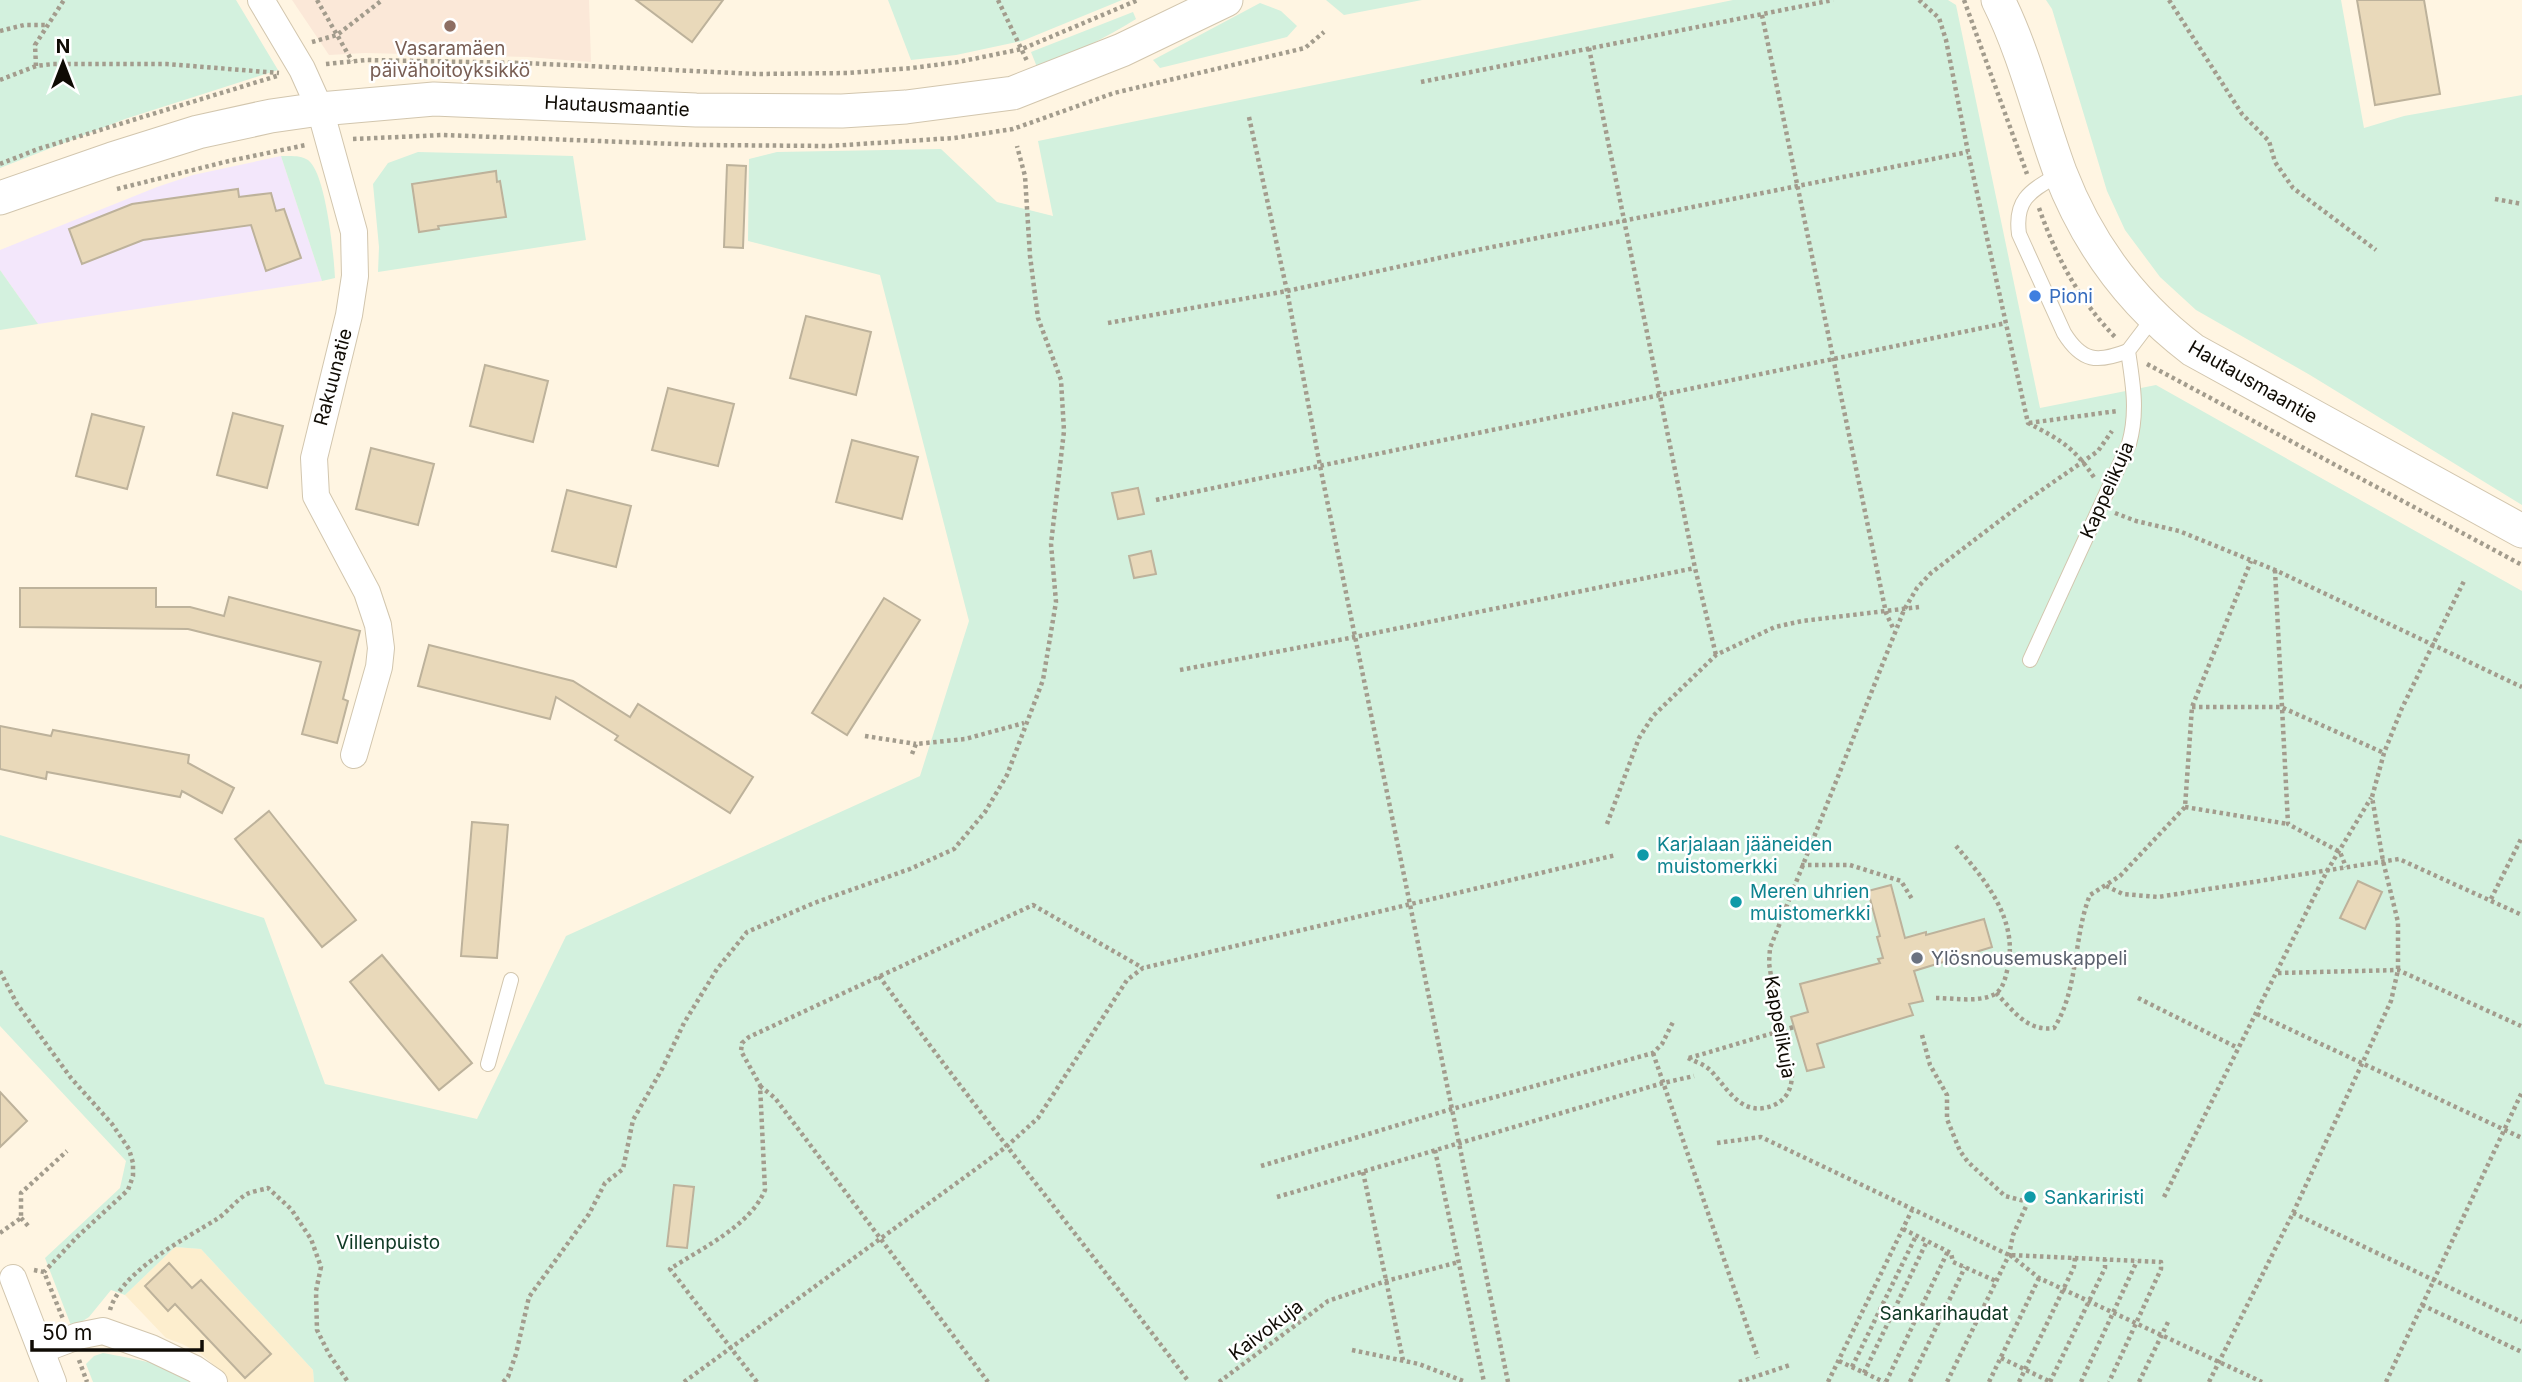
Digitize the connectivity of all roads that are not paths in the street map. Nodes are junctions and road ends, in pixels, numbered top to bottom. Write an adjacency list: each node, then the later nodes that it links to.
1 (261, 0): 4 (street, Rakuunatie)
2 (1226, 0): 4 (street, Hautausmaantie)
3 (1998, 0): 5 (street, Hautausmaantie)
4 (320, 109): 6 (street, Hautausmaantie); 11 (street, Rakuunatie)
5 (2061, 173): 7 (street, Hautausmaantie); 8 (lane)
6 (0, 198)
7 (2153, 318): 8 (lane); 9 (street, Hautausmaantie)
8 (2128, 351): 10 (lane, Kappelikuja)
9 (2522, 531)
10 (2030, 660)
11 (354, 755)
12 (511, 980): 13 (lane)
13 (488, 1063)
14 (13, 1278): 15 (street)
15 (41, 1350): 16 (street); 17 (street)
16 (53, 1382)
17 (214, 1382)

